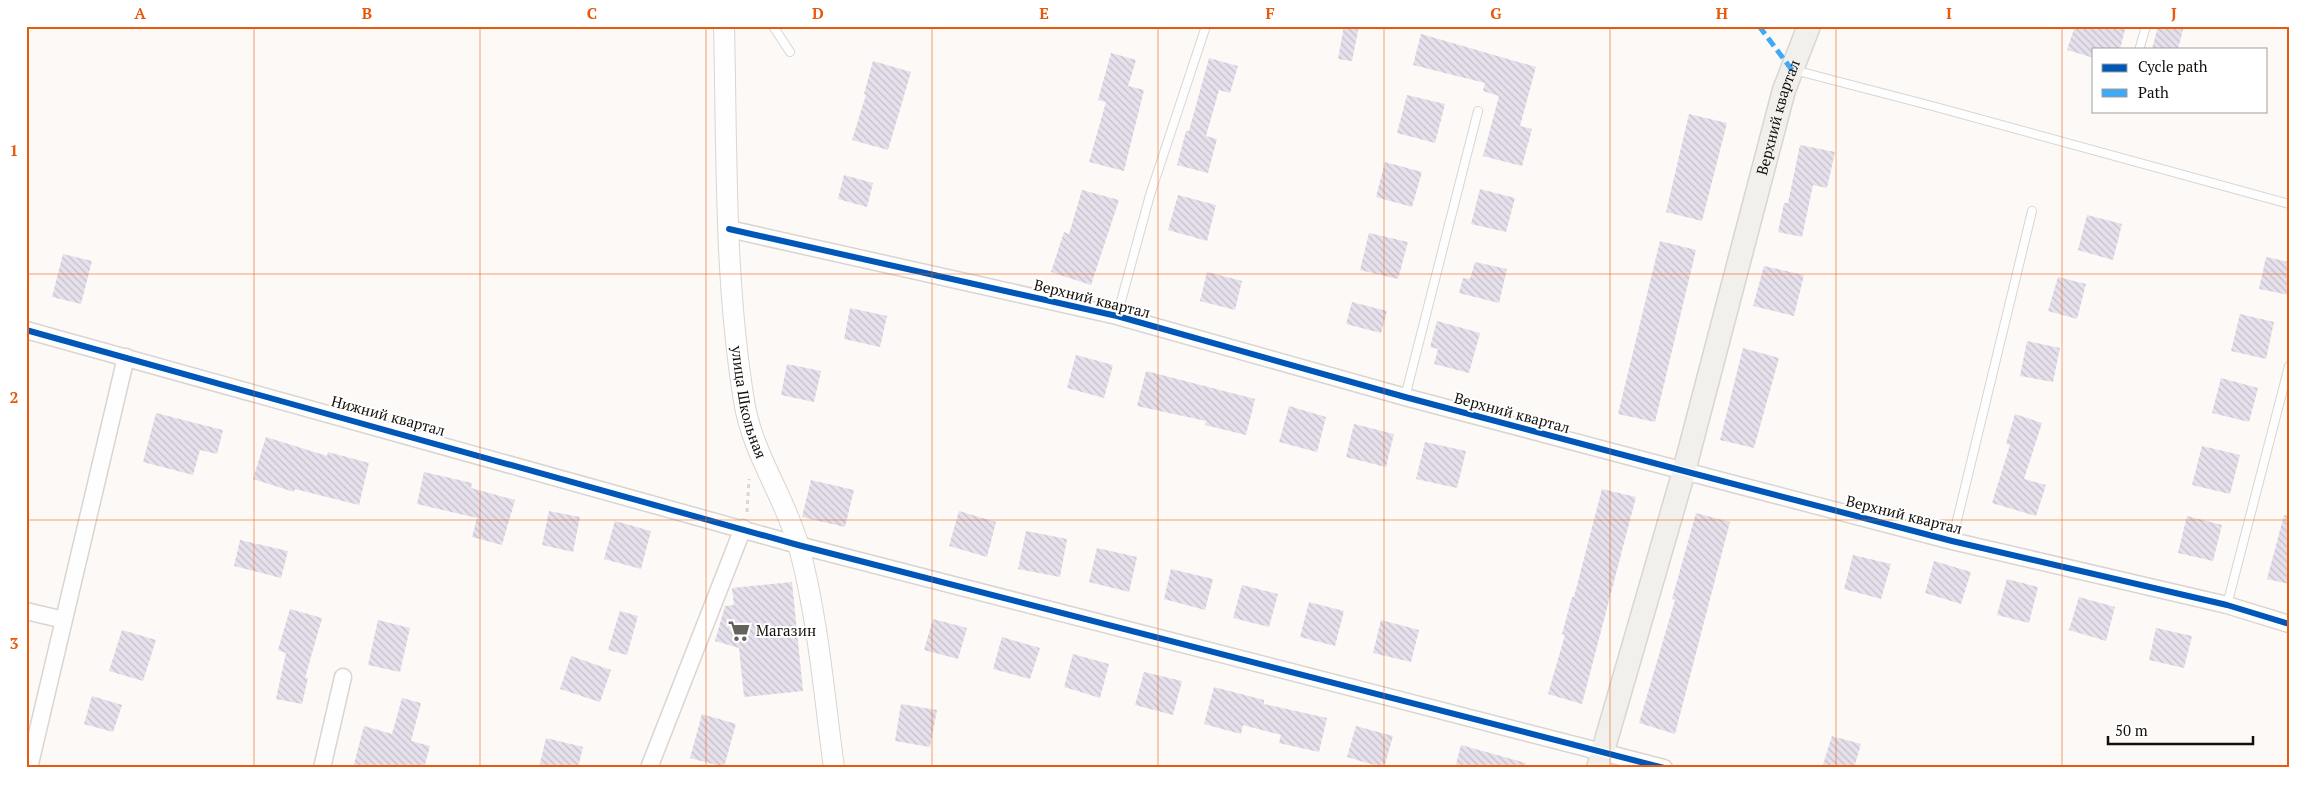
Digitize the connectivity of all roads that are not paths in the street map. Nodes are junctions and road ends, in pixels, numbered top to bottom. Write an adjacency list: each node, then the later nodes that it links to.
1 (724, 26): 12 (street, улица Школьная)
2 (773, 26): 7 (lane)
3 (1206, 26): 13 (lane, Верхний квартал)
4 (1809, 26): 8 (main road, Верхний квартал)
5 (2146, 26): 6 (lane)
6 (2140, 47)
7 (790, 52)
8 (1792, 70): 10 (lane); 18 (main road, Верхний квартал)
9 (1478, 111): 17 (lane)
10 (2289, 204)
11 (2032, 211): 20 (lane, Верхний квартал)
12 (729, 229): 13 (street, Верхний квартал); 21 (street, улица Школьная)
13 (1117, 316): 17 (street, Верхний квартал)
14 (26, 330): 15 (street, Нижний квартал)
15 (126, 357): 19 (street, Нижний квартал); 24 (street)
16 (2289, 366): 22 (lane)
17 (1405, 397): 18 (street, Верхний квартал)
18 (1684, 471): 20 (street, Верхний квартал); 27 (main road, Верхний квартал)
19 (743, 528): 21 (street, Нижний квартал); 30 (street)
20 (1952, 541): 22 (street, Верхний квартал)
21 (798, 545): 27 (street); 31 (street, улица Школьная)
22 (2227, 605): 25 (street, Верхний квартал)
23 (26, 611): 24 (street)
24 (64, 620): 28 (street)
25 (2289, 624)
26 (343, 676): 29 (street)
27 (1600, 759): 32 (street)
28 (29, 768)
29 (322, 768)
30 (650, 768)
31 (834, 768)
32 (1664, 768)

